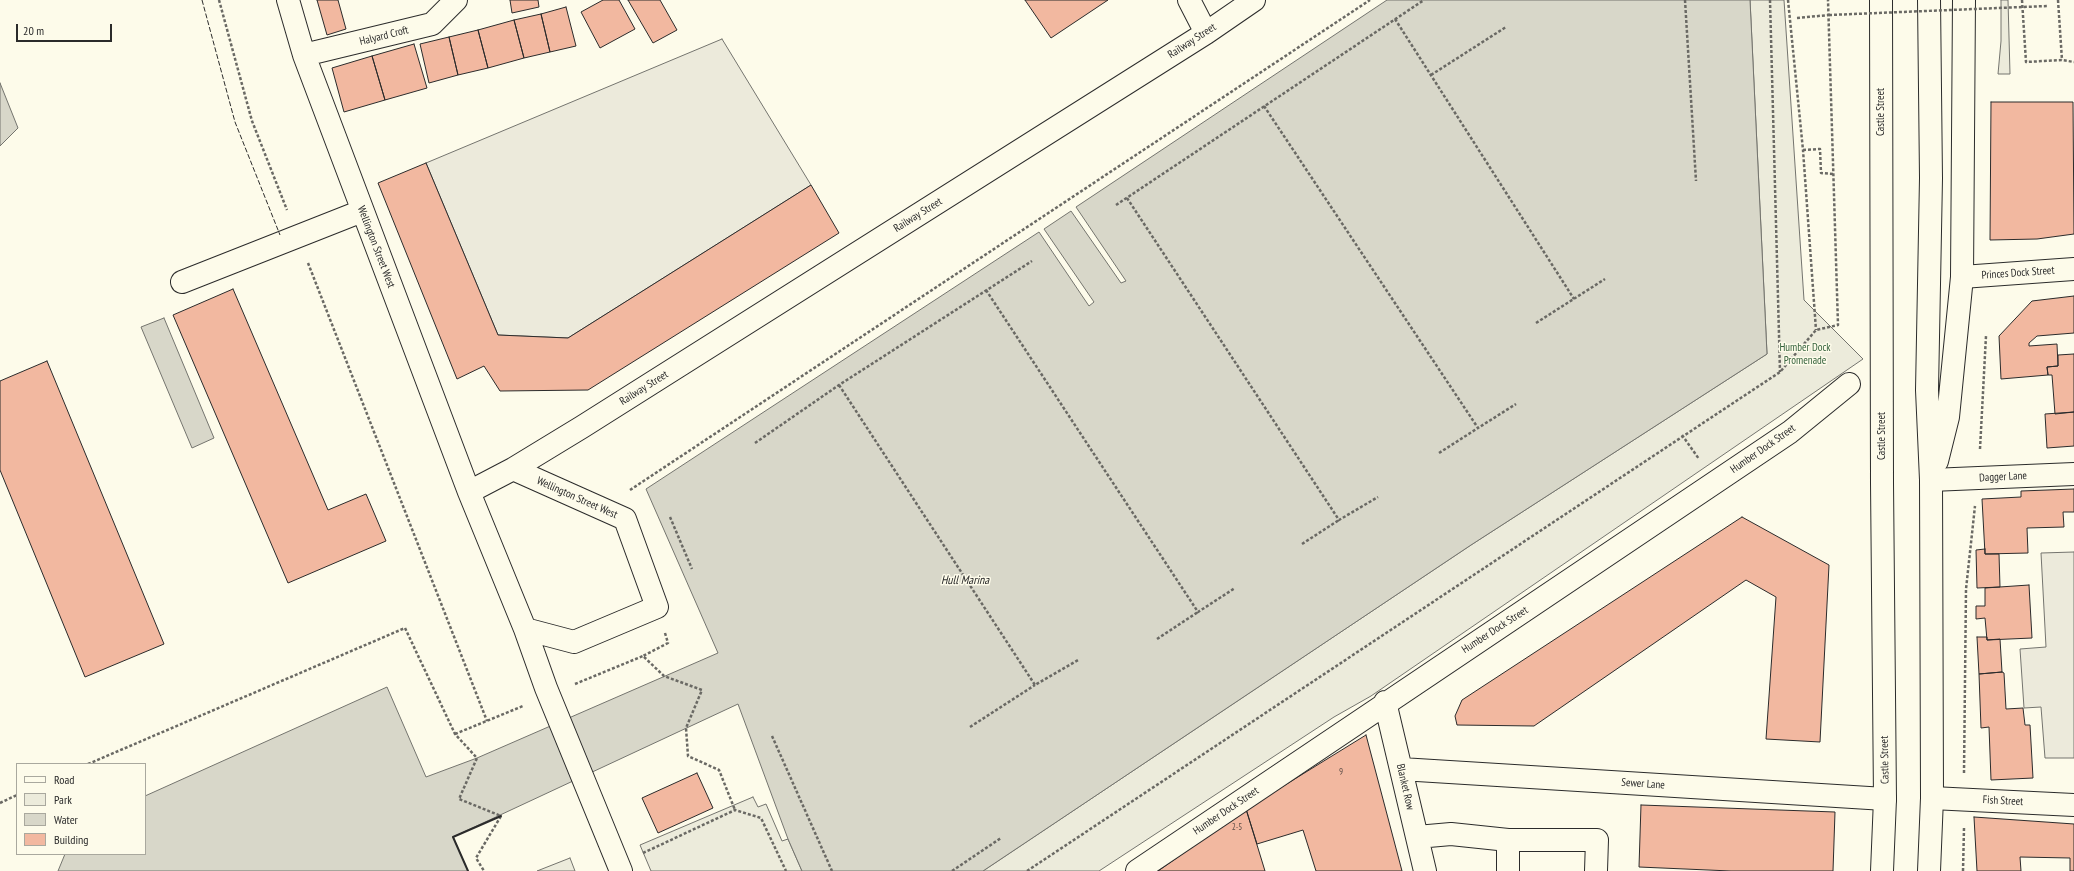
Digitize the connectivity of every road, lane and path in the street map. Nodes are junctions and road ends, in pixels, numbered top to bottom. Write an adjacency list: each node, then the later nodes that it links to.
1 (219, 0): 35 (path)
2 (288, 0): 24 (main road, Wellington Street West)
3 (456, 0): 24 (main road, Halyard Croft)
4 (1189, 0): 23 (main road)
5 (1254, 0): 23 (main road, Railway Street)
6 (1370, 0): 59 (path)
7 (1424, 0): 21 (path)
8 (1685, 0): 31 (path)
9 (1770, 0): 46 (path)
10 (1788, 0): 29 (path)
11 (1828, 0): 19 (path)
12 (1881, 0): 82 (main road, Castle Street)
13 (1929, 0): 56 (main road)
14 (1964, 0): 38 (main road)
15 (2022, 0): 18 (path)
16 (2058, 0): 25 (path)
17 (2047, 6): 18 (path, bridge)
18 (2022, 8): 19 (path, bridge); 25 (path)
19 (1829, 15): 20 (path); 30 (path)
20 (1797, 18)
21 (1395, 19): 27 (path); 28 (path)
22 (1506, 27): 27 (path)
23 (1206, 33): 53 (main road, Railway Street)
24 (304, 55): 34 (main road, Wellington Street West)
25 (2062, 60): 26 (path)
26 (2074, 62)
27 (1431, 75): 42 (path)
28 (1264, 106): 32 (path); 50 (path)
29 (1803, 150): 30 (path); 45 (path)
30 (1834, 174): 45 (path)
31 (1696, 181)
32 (1127, 198): 33 (path); 61 (path)
33 (1116, 205)
34 (362, 211): 35 (main road); 57 (main road, Wellington Street West)
35 (297, 236): 40 (main road); 74 (path)
36 (1032, 261): 41 (path)
37 (2074, 269): 38 (main road, Princes Dock Street)
38 (1962, 278): 56 (main road)
39 (1605, 279): 42 (path)
40 (182, 282)
41 (986, 290): 48 (path); 66 (path)
42 (1574, 299): 43 (path)
43 (1536, 322)
44 (1986, 328): 55 (path)
45 (1816, 330): 46 (path)
46 (1780, 372): 95 (path)
47 (1848, 384): 73 (main road, Humber Dock Street)
48 (839, 385): 51 (path); 71 (path)
49 (1516, 404): 50 (path)
50 (1478, 428): 52 (path)
51 (755, 442)
52 (1440, 453)
53 (513, 469): 57 (main road); 59 (main road, Wellington Street West)
54 (2074, 474): 55 (main road, Dagger Lane)
55 (1978, 478): 56 (main road, Dagger Lane); 83 (path)
56 (1931, 480): 81 (main road)
57 (469, 492): 67 (main road, Wellington Street West)
58 (1378, 497): 61 (path)
59 (602, 509): 65 (main road, Wellington Street West)
60 (670, 517): 63 (path)
61 (1339, 520): 62 (path)
62 (1302, 544)
63 (692, 569)
64 (1235, 588): 66 (path)
65 (657, 607): 67 (main road); 69 (path)
66 (1198, 612): 68 (path)
67 (525, 629): 72 (main road, Wellington Street West)
68 (1157, 639)
69 (643, 656): 72 (path); 86 (path)
70 (1078, 660): 71 (path)
71 (1035, 685): 75 (path)
72 (550, 699): 74 (path); 90 (main road, Wellington Street West)
73 (1385, 702): 79 (main road, Blanket Row); 96 (main road, Humber Dock Street)
74 (487, 721): 76 (path)
75 (970, 728)
76 (455, 734): 78 (path); 91 (path)
77 (772, 736): 93 (path)
78 (90, 763)
79 (1401, 769): 82 (main road, Sewer Lane); 87 (main road, Blanket Row)
80 (16, 795): 84 (path)
81 (1932, 798): 83 (main road, Fish Street); 101 (main road)
82 (1885, 799): 100 (main road, Castle Street)
83 (1964, 799): 85 (main road, Fish Street); 102 (path)
84 (0, 803)
85 (2074, 805)
86 (735, 810): 90 (path); 92 (path)
87 (1417, 836): 89 (main road); 97 (main road, Blanket Row)
88 (1001, 838): 94 (path)
89 (1508, 840): 98 (main road); 99 (main road)
90 (620, 868)
91 (484, 871)
92 (786, 871)
93 (832, 871)
94 (952, 871)
95 (1028, 871)
96 (1137, 871)
97 (1425, 871)
98 (1508, 871)
99 (1596, 871)
100 (1882, 871)
101 (1929, 871)
102 (1963, 871)

